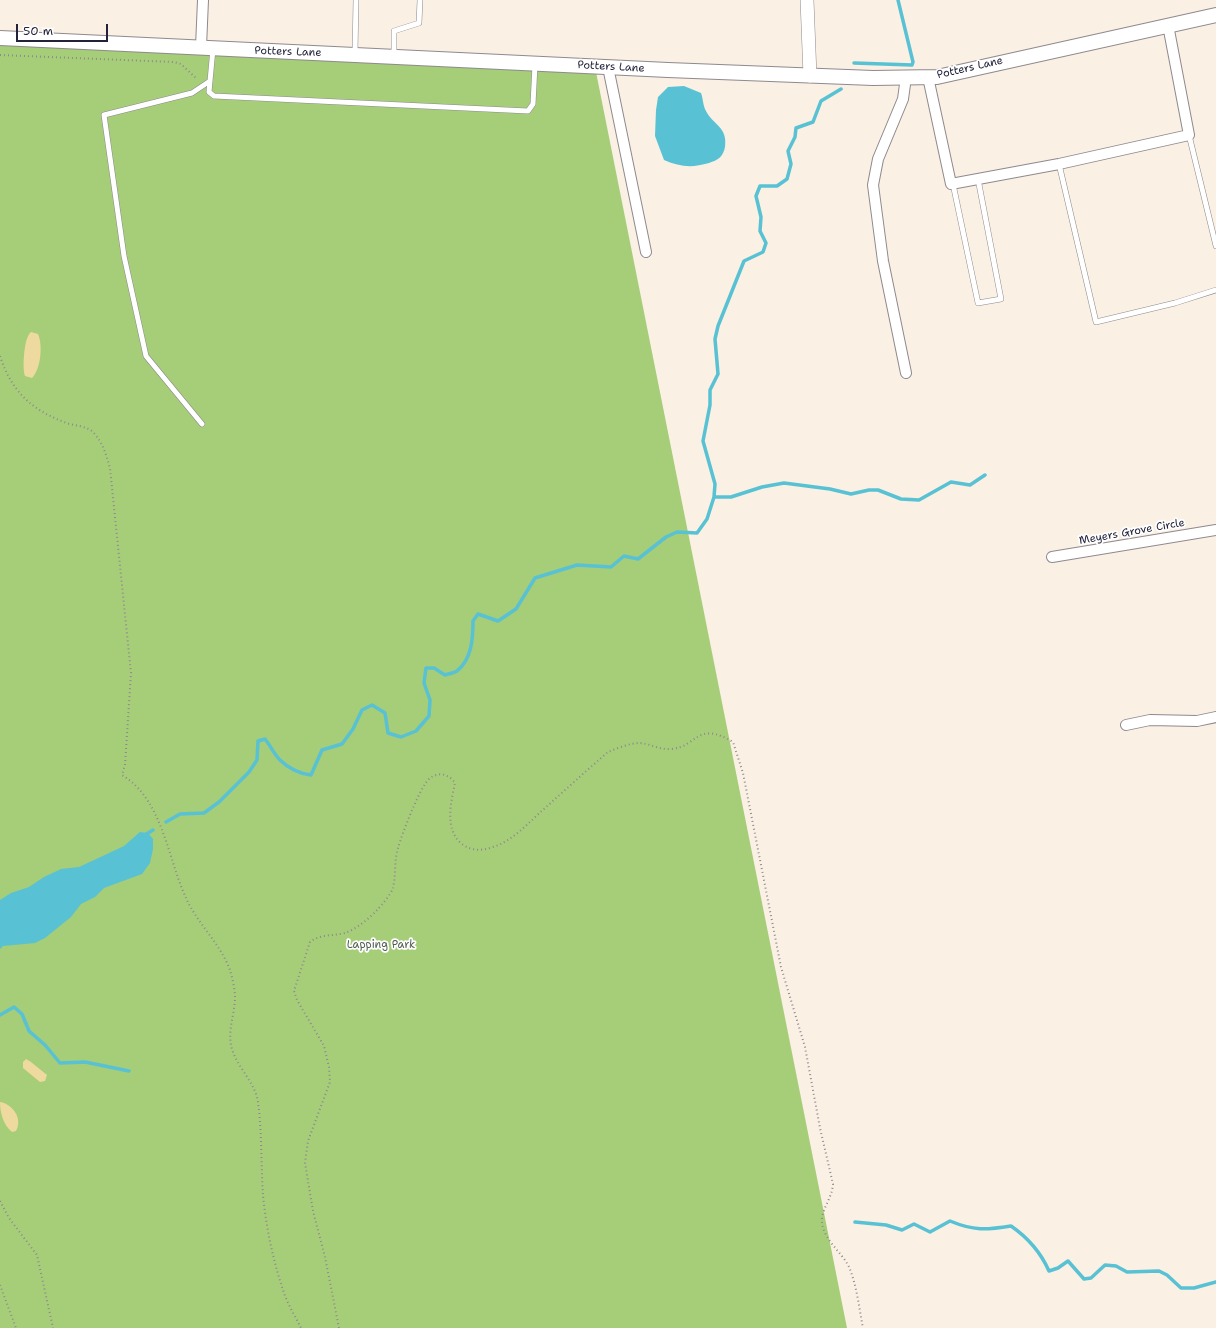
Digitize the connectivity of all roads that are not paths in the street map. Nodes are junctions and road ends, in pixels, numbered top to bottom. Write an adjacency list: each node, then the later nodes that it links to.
1 (203, 0): 8 (street)
2 (356, 0): 9 (lane)
3 (420, 0): 10 (lane)
4 (807, 0): 13 (street)
5 (1216, 15): 6 (main road, Potters Lane)
6 (1168, 25): 15 (main road, Potters Lane); 17 (street)
7 (0, 38): 8 (main road, Potters Lane)
8 (207, 48): 9 (main road, Potters Lane); 16 (lane)
9 (355, 54): 10 (main road, Potters Lane)
10 (394, 56): 11 (main road, Potters Lane)
11 (536, 64): 12 (main road, Potters Lane); 16 (lane)
12 (608, 67): 13 (main road, Potters Lane); 22 (street)
13 (810, 76): 14 (main road, Potters Lane)
14 (906, 77): 15 (main road, Potters Lane); 24 (street)
15 (928, 77): 20 (street)
16 (210, 81): 25 (lane)
17 (1188, 135): 18 (street); 21 (lane)
18 (1059, 164): 19 (street); 23 (lane)
19 (978, 179): 20 (street); 20 (lane)
20 (953, 184)
21 (1216, 246)
22 (646, 252)
23 (1216, 290)
24 (906, 373)
25 (202, 424)
26 (1216, 530): 27 (street, Meyers Grove Circle)
27 (1052, 557)
28 (1216, 717): 29 (street)
29 (1126, 725)

